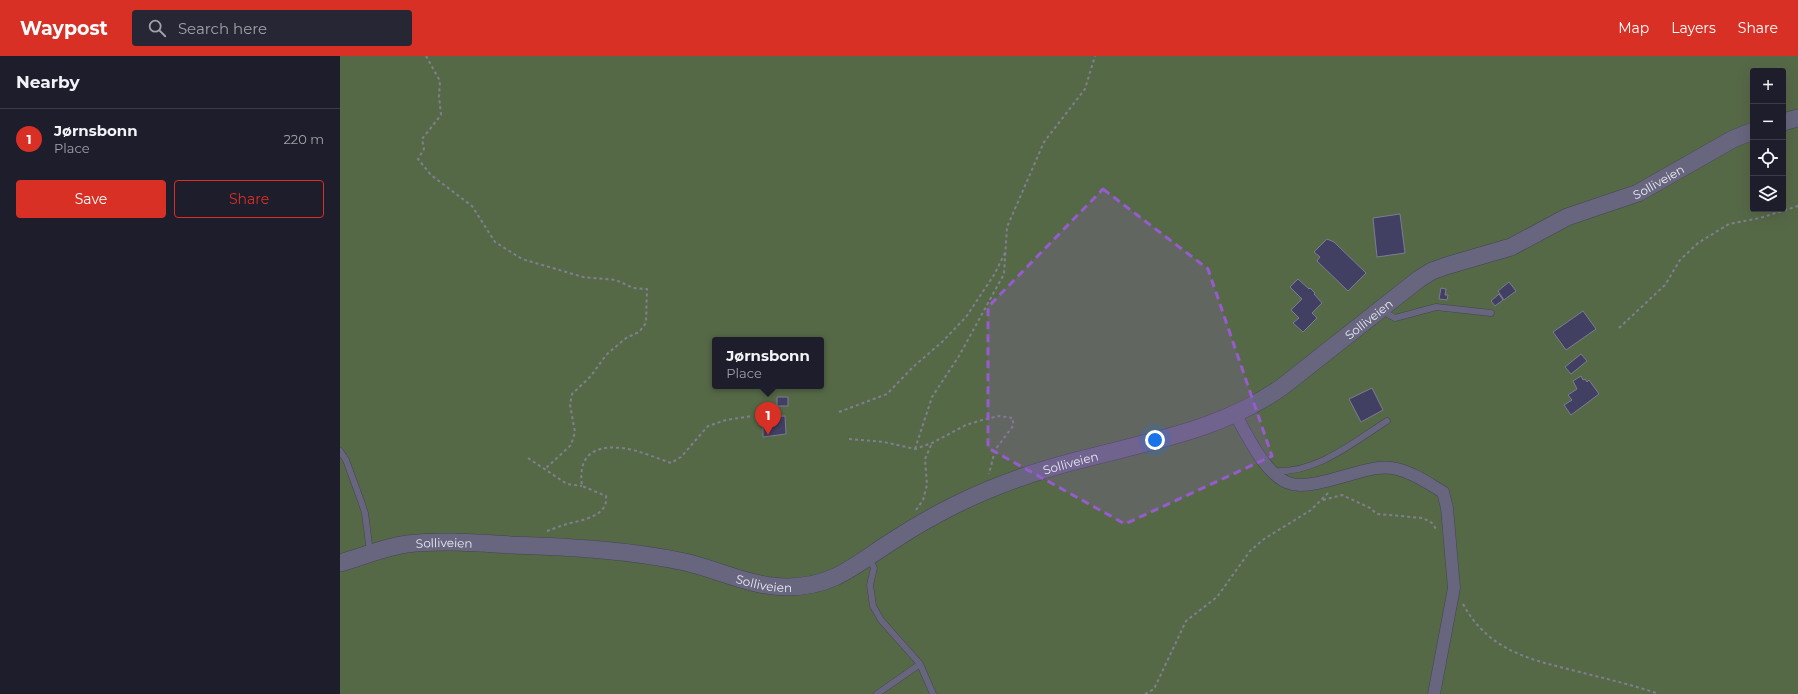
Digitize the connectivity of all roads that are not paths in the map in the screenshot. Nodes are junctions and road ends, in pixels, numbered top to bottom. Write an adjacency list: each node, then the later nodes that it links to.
1 (1798, 118): 2 (street)
2 (1786, 121)
3 (1750, 132): 4 (street, Solliveien)
4 (1380, 310): 5 (lane); 6 (street, Solliveien)
5 (1491, 313)
6 (1236, 415): 9 (street); 11 (street, Solliveien)
7 (1387, 421): 9 (lane)
8 (340, 451): 10 (lane)
9 (1271, 471): 16 (street)
10 (370, 554): 11 (street, Solliveien); 12 (street, Solliveien)
11 (869, 558): 13 (lane)
12 (340, 563)
13 (920, 664): 14 (lane); 15 (lane)
14 (877, 694)
15 (933, 694)
16 (1434, 694)

